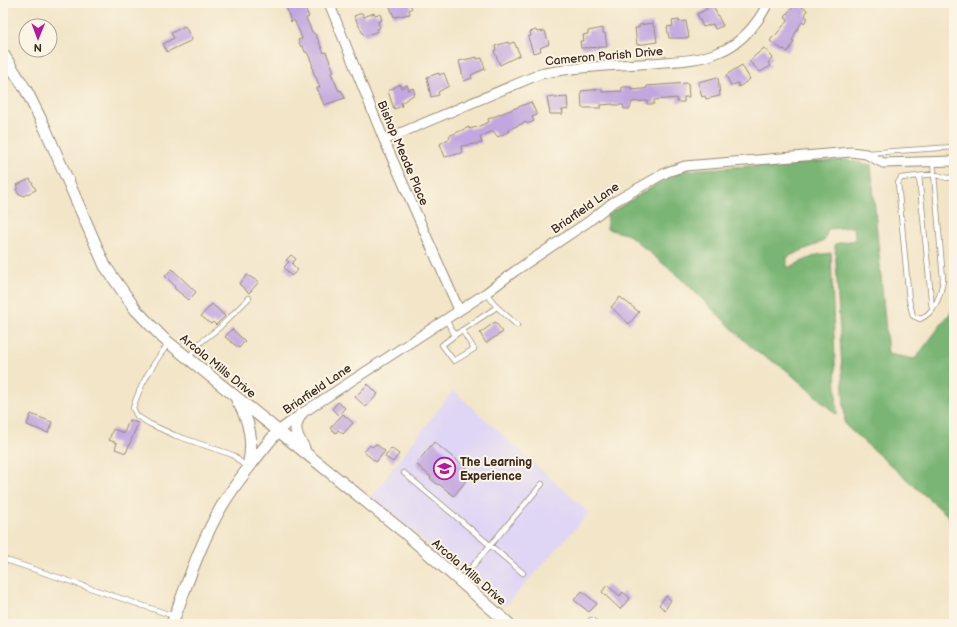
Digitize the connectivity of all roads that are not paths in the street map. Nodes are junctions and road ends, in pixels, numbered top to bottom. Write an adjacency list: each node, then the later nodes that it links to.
1 (329, 3): 4 (street, Bishop Meade Place)
2 (768, 3): 4 (street, Cameron Parish Drive)
3 (3, 54): 21 (street, Arcola Mills Drive)
4 (384, 140): 16 (street, Bishop Meade Place)
5 (954, 147): 6 (lane)
6 (861, 153): 7 (street, Briarfield Lane); 12 (street, Briarfield Lane)
7 (933, 162): 8 (street, Briarfield Lane); 9 (lane)
8 (954, 162)
9 (934, 174): 10 (lane); 11 (lane); 15 (lane)
10 (919, 176): 15 (lane); 15 (lane)
11 (954, 178)
12 (486, 293): 14 (lane); 16 (street, Briarfield Lane)
13 (249, 298): 22 (lane)
14 (497, 307): 18 (lane); 19 (lane)
15 (932, 309)
16 (460, 310): 17 (street, Briarfield Lane)
17 (446, 320): 20 (lane); 24 (street, Briarfield Lane)
18 (517, 325)
19 (462, 330): 20 (lane); 20 (lane)
20 (455, 335)
21 (170, 343): 22 (street, Arcola Mills Drive); 27 (lane)
22 (188, 358): 23 (street, Arcola Mills Drive)
23 (234, 397): 25 (street, Arcola Mills Drive); 27 (street)
24 (301, 414): 25 (street, Briarfield Lane); 26 (street)
25 (278, 431): 26 (street, Arcola Mills Drive); 27 (street)
26 (309, 456): 33 (street, Arcola Mills Drive)
27 (247, 468): 34 (street)
28 (404, 473): 30 (lane)
29 (542, 484): 30 (lane)
30 (491, 545): 32 (lane); 33 (lane)
31 (3, 559): 34 (lane)
32 (523, 573)
33 (460, 581): 35 (street, Arcola Mills Drive)
34 (173, 620)
35 (509, 624)
36 (587, 624): 37 (lane)
37 (596, 624)

